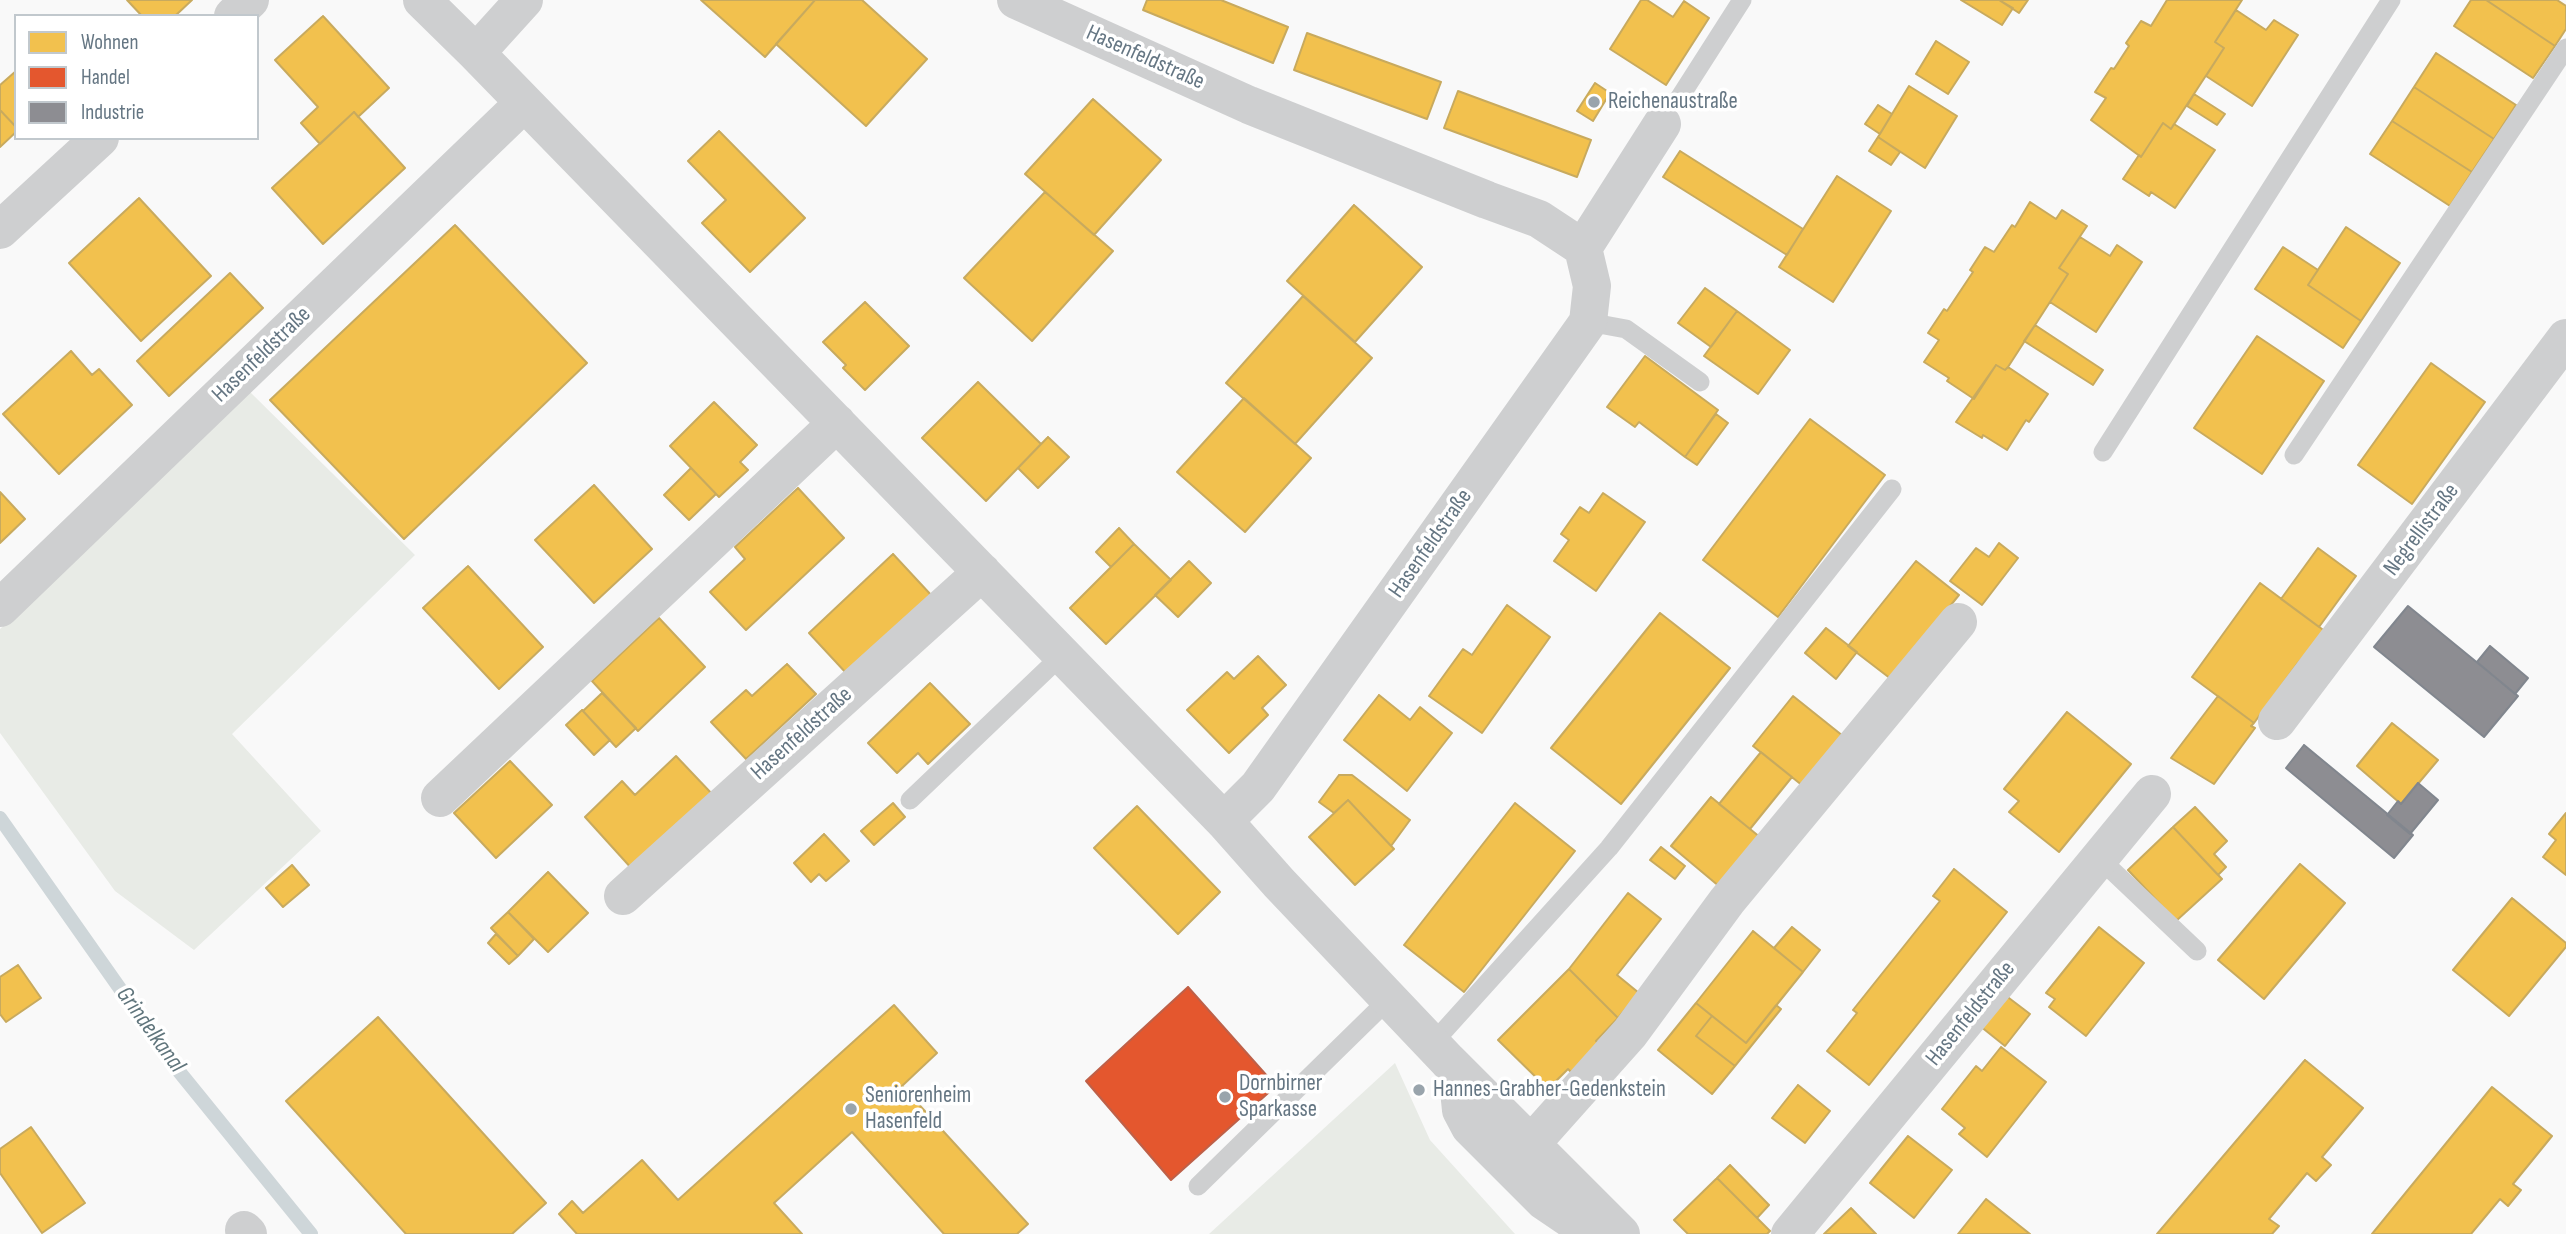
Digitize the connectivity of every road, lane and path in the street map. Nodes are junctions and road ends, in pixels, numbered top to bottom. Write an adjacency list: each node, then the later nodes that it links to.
1 (250, 0): 7 (street)
2 (422, 0): 9 (street)
3 (524, 0): 9 (street)
4 (1016, 0): 14 (street, Hasenfeldstraße)
5 (1742, 0): 11 (lane)
6 (2391, 0): 19 (lane)
7 (235, 14)
8 (2566, 48): 20 (lane)
9 (476, 52): 10 (street)
10 (524, 103): 18 (street); 23 (street, Hasenfeldstraße)
11 (1670, 112): 14 (street)
12 (98, 140): 13 (street)
13 (0, 230)
14 (1583, 248): 15 (street, Hasenfeldstraße)
15 (1588, 322): 17 (lane); 30 (street, Hasenfeldstraße)
16 (2566, 338): 26 (street, Negrellistraße)
17 (1700, 382)
18 (837, 423): 22 (street); 28 (street)
19 (2103, 452)
20 (2294, 455)
21 (1892, 489): 35 (lane)
22 (982, 572): 25 (street); 32 (street, Hasenfeldstraße)
23 (0, 608)
24 (1958, 622): 36 (street)
25 (1062, 655): 29 (lane); 30 (street)
26 (2277, 721)
27 (2152, 794): 31 (street, Hasenfeldstraße)
28 (440, 798)
29 (910, 800)
30 (1224, 821): 34 (street)
31 (2099, 858): 33 (lane); 39 (street, Hasenfeldstraße)
32 (623, 896)
33 (2197, 951)
34 (1389, 999): 35 (street); 37 (lane)
35 (1444, 1057): 36 (street); 38 (street)
36 (1531, 1144): 38 (street)
37 (1198, 1186)
38 (1614, 1227)
39 (1790, 1234)

